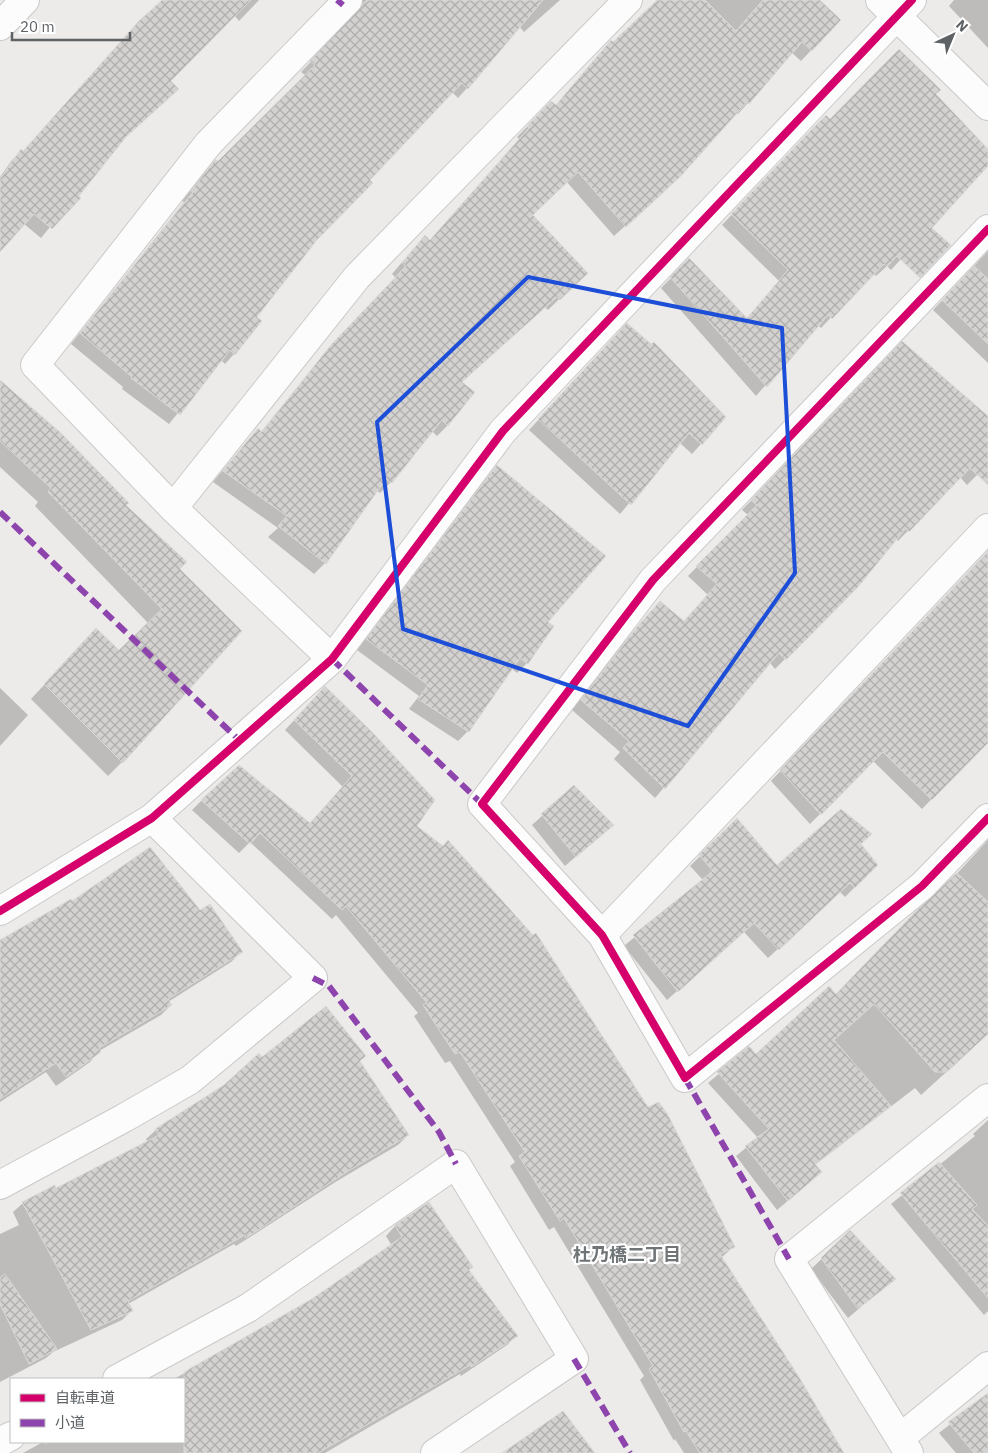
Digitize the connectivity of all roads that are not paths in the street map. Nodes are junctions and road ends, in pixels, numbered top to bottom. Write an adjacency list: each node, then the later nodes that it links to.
1 (25, 0): 5 (street)
2 (348, 0): 8 (street)
3 (628, 0): 8 (street)
4 (896, 5): 6 (street); 10 (street)
5 (0, 26)
6 (988, 106)
7 (988, 229): 14 (street)
8 (173, 508): 10 (street)
9 (988, 528): 14 (street)
10 (332, 659): 11 (street)
11 (152, 818): 13 (street); 16 (street)
12 (988, 818): 14 (street)
13 (0, 911)
14 (602, 935)
15 (988, 1098): 19 (street)
16 (0, 1185)
17 (988, 1366): 19 (street)
18 (119, 1378): 20 (street)
19 (904, 1446)
20 (435, 1453)

